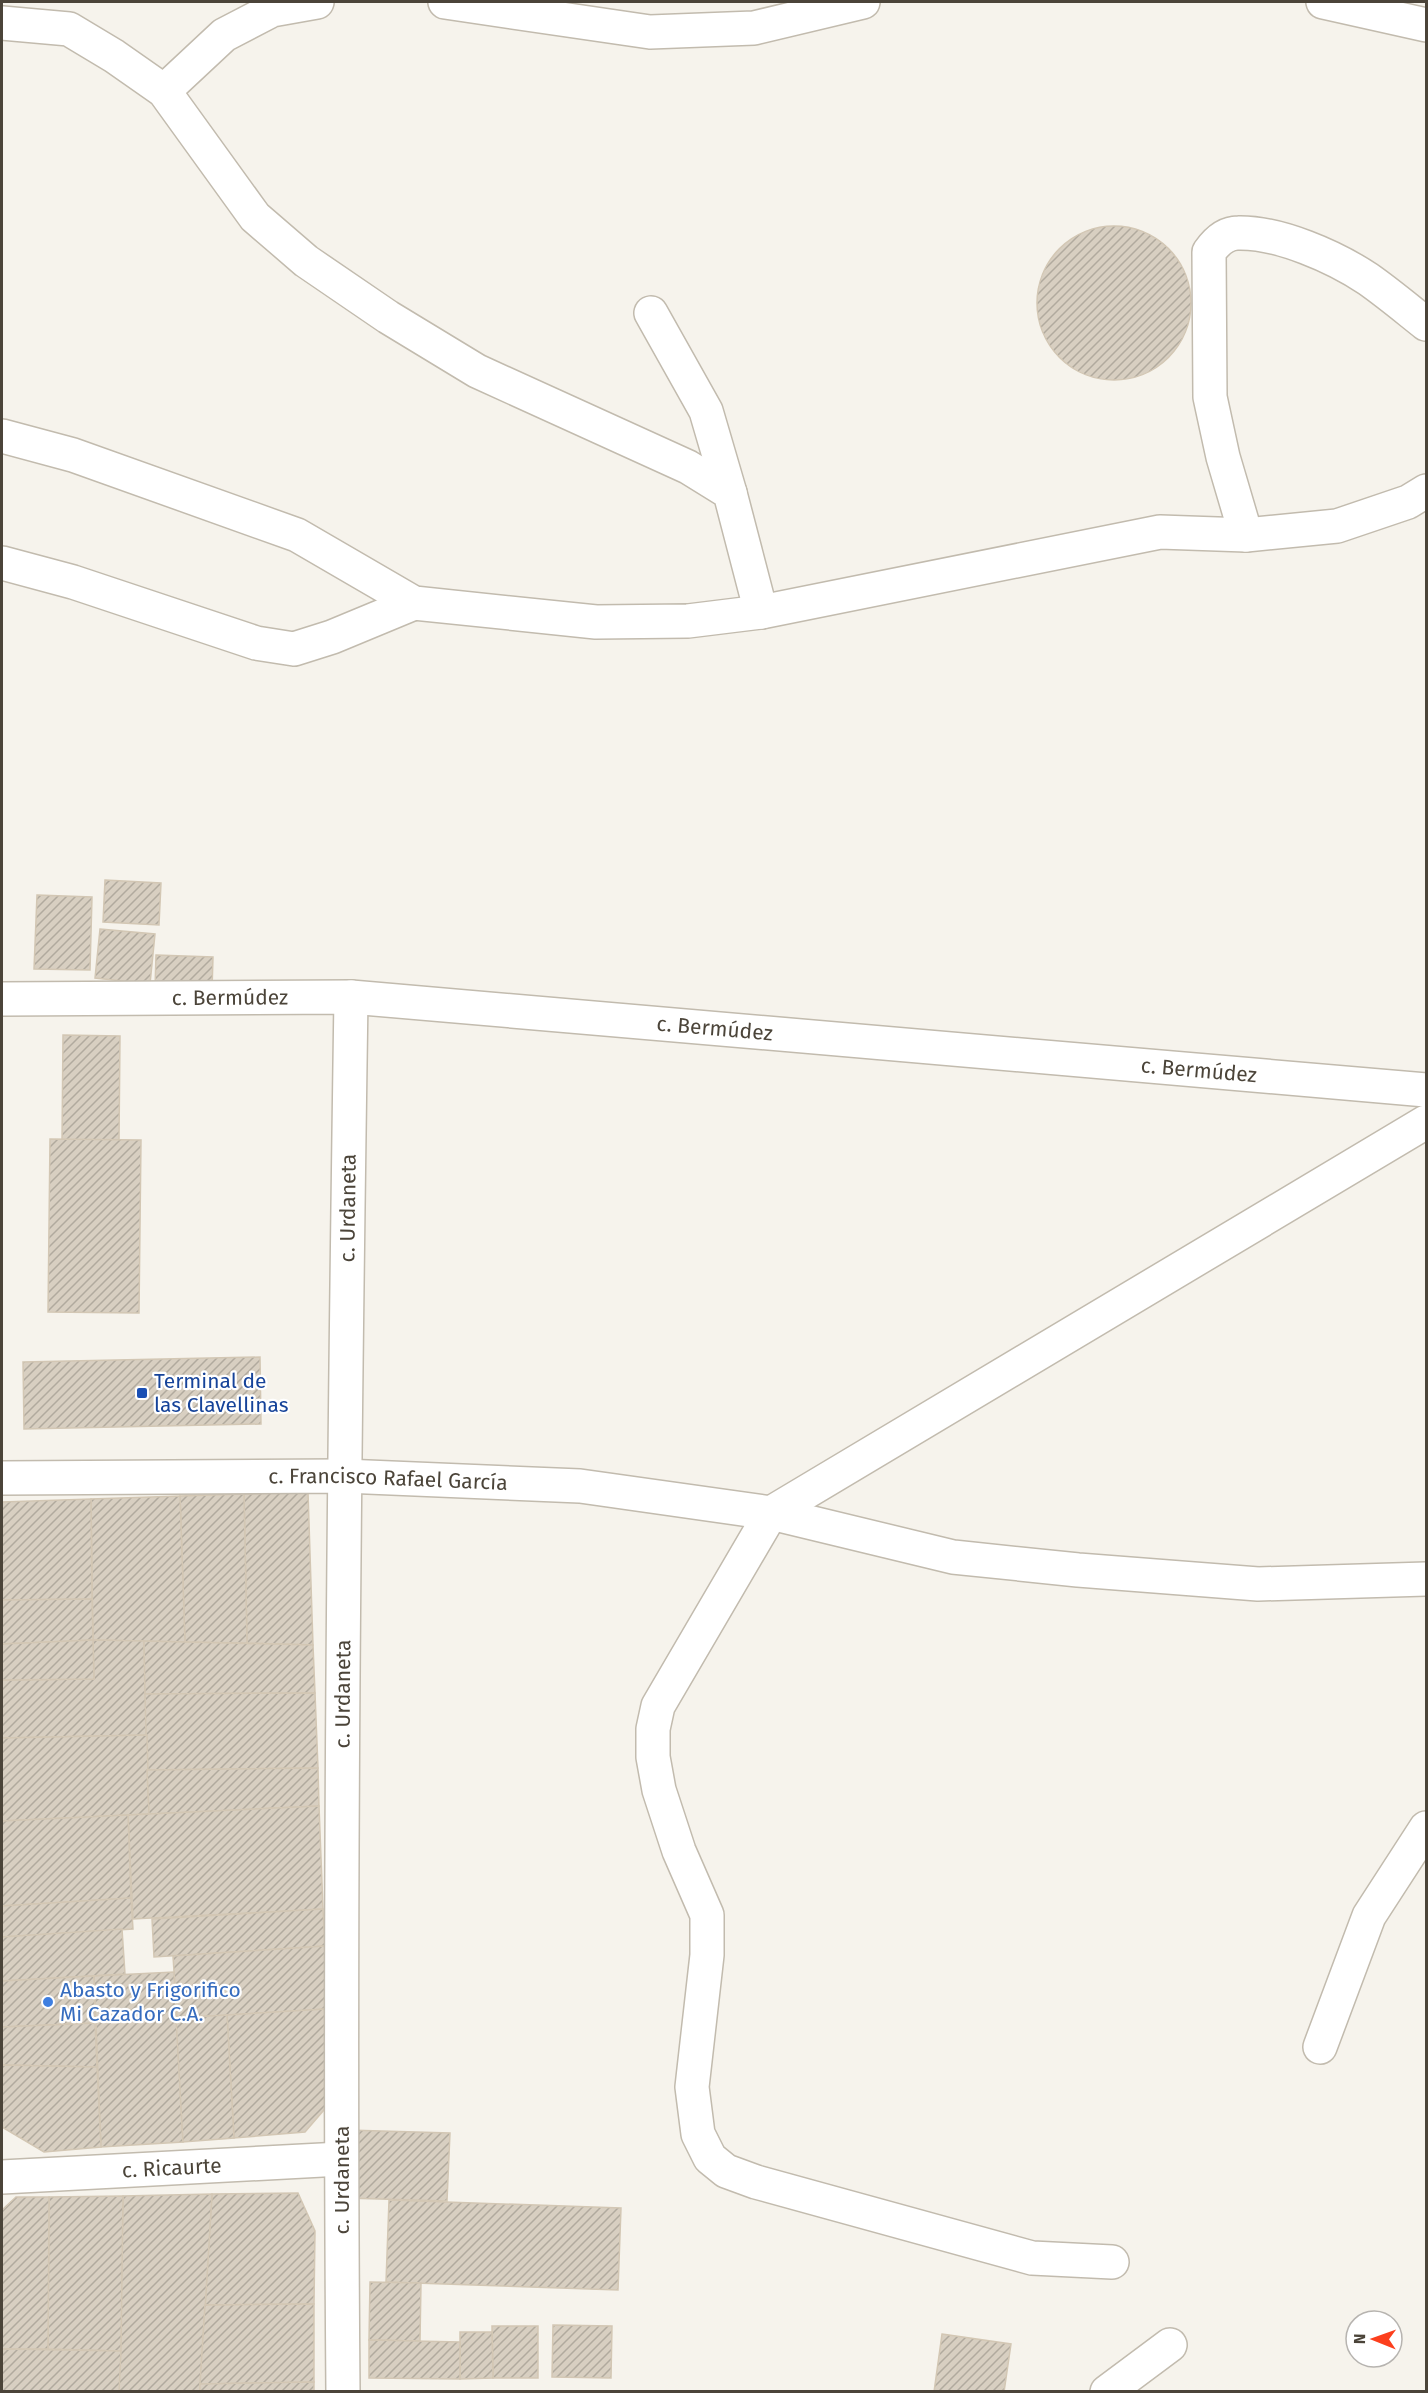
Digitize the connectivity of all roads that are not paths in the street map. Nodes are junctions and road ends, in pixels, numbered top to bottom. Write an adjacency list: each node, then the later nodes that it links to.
1 (317, 2): 7 (street)
2 (445, 2): 3 (street)
3 (863, 2)
4 (1323, 2): 6 (street)
5 (2, 23): 7 (street)
6 (1426, 25)
7 (164, 91): 12 (street)
8 (651, 313): 12 (street)
9 (1426, 324): 13 (street)
10 (2, 436): 15 (street)
11 (1426, 490): 13 (street)
12 (730, 493): 16 (street)
13 (1246, 535): 16 (street)
14 (2, 563): 15 (street)
15 (414, 603): 16 (street)
16 (761, 612)
17 (351, 997): 18 (street, c. Bermúdez); 19 (street, c. Bermúdez); 21 (street, c. Urdaneta)
18 (2, 999)
19 (1426, 1090)
20 (1426, 1122): 23 (street)
21 (344, 1476): 22 (street, c. Francisco Rafael García); 23 (street, c. Francisco Rafael García); 27 (street, c. Urdaneta)
22 (2, 1478)
23 (771, 1513): 24 (street, c. Francisco Rafael García); 29 (street)
24 (1426, 1579)
25 (1426, 1828): 26 (street)
26 (1320, 2047)
27 (341, 2159): 28 (street, c. Ricaurte); 31 (street, c. Urdaneta)
28 (2, 2177)
29 (1112, 2262)
30 (1170, 2345): 32 (street)
31 (344, 2391)
32 (1107, 2391)

